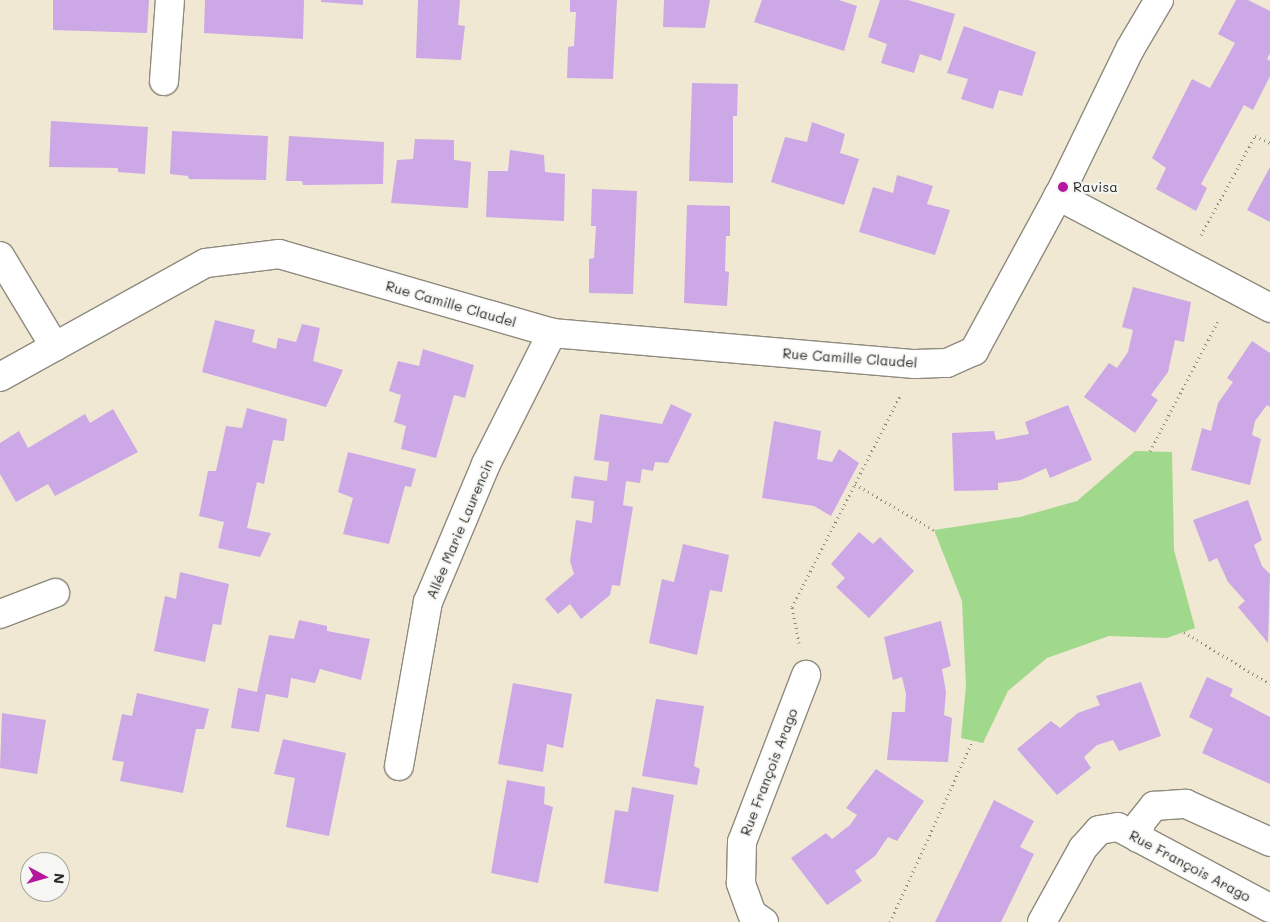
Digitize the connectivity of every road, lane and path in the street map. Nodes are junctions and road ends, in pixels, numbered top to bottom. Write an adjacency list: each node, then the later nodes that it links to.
1 (170, 0): 3 (street)
2 (1159, 0): 5 (street)
3 (164, 81)
4 (1270, 143): 7 (path)
5 (1058, 196): 7 (street); 12 (street, Rue Camille Claudel)
6 (0, 256): 11 (street)
7 (1185, 264): 8 (street)
8 (1234, 290): 9 (street); 14 (path)
9 (1270, 308)
10 (552, 333): 11 (street, Rue Camille Claudel); 12 (street, Rue Camille Claudel); 23 (street, Allée Marie Laurencin)
11 (55, 347): 13 (street, Rue Camille Claudel)
12 (915, 364): 15 (path)
13 (0, 377)
14 (1150, 451)
15 (855, 484): 16 (path); 20 (path)
16 (934, 530)
17 (55, 593): 18 (street)
18 (0, 614)
19 (1184, 632): 21 (path)
20 (806, 675): 27 (street, Rue François Arago)
21 (1270, 684)
22 (973, 740): 28 (path)
23 (399, 766)
24 (1138, 838): 25 (street); 26 (street, Rue François Arago); 29 (street, Rue François Arago)
25 (1270, 842)
26 (1270, 908)
27 (764, 922)
28 (890, 922)
29 (1042, 922)

